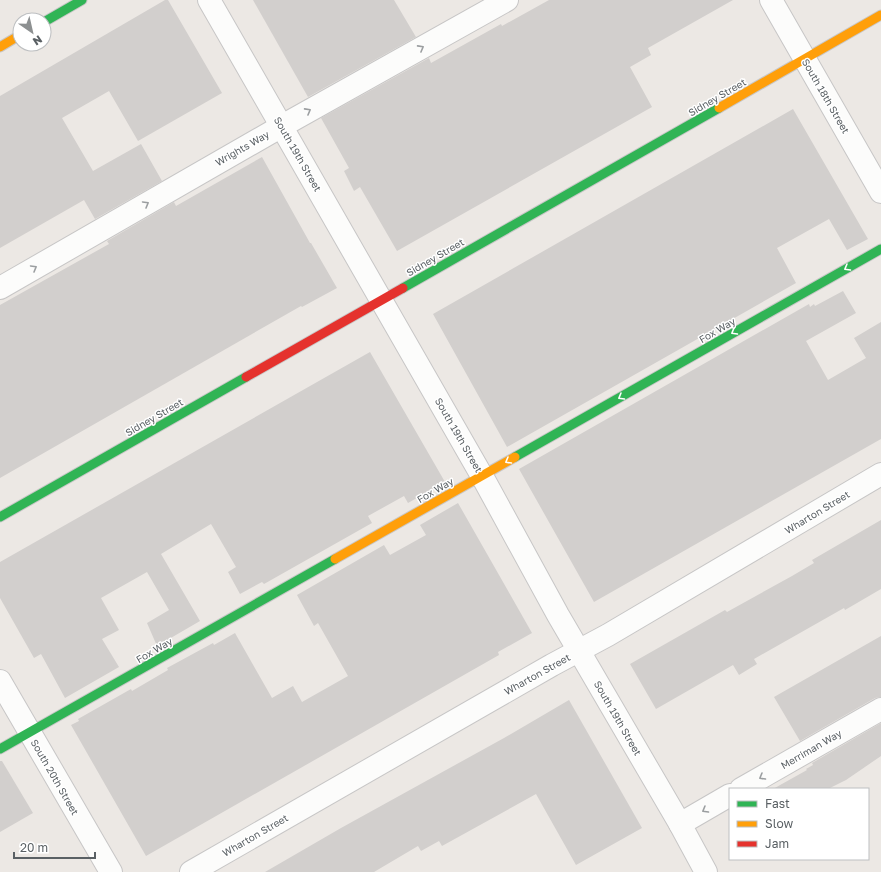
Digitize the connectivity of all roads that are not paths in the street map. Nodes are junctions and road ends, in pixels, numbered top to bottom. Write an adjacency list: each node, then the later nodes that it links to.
1 (82, 0): 6 (street)
2 (209, 0): 10 (street, South 19th Street)
3 (507, 0): 10 (street, Wrights Way, one-way to 3)
4 (771, 0): 9 (street, South 18th Street)
5 (881, 15): 9 (street, Sidney Street)
6 (52, 17)
7 (12, 40): 8 (street)
8 (0, 47)
9 (805, 59): 11 (street, South 18th Street); 14 (street, Sidney Street)
10 (282, 126): 13 (street, Wrights Way, one-way to 10); 14 (street, South 19th Street)
11 (881, 192)
12 (881, 249): 16 (street, Fox Way, one-way to 16)
13 (0, 288)
14 (382, 300): 16 (street, South 19th Street); 17 (street, Sidney Street)
15 (881, 474): 18 (street, Wharton Street)
16 (482, 476): 18 (street, South 19th Street); 21 (street, Fox Way)
17 (0, 517)
18 (579, 651): 25 (street, South 19th Street); 27 (street, Wharton Street)
19 (0, 681): 21 (street, South 20th Street)
20 (881, 709): 23 (street, Merriman Way, one-way to 23)
21 (30, 733): 22 (street, Fox Way); 26 (street, South 20th Street)
22 (0, 750)
23 (743, 788)
24 (729, 797): 25 (street, one-way to 25)
25 (680, 824): 28 (street, South 19th Street)
26 (110, 872)
27 (191, 872)
28 (706, 872)

